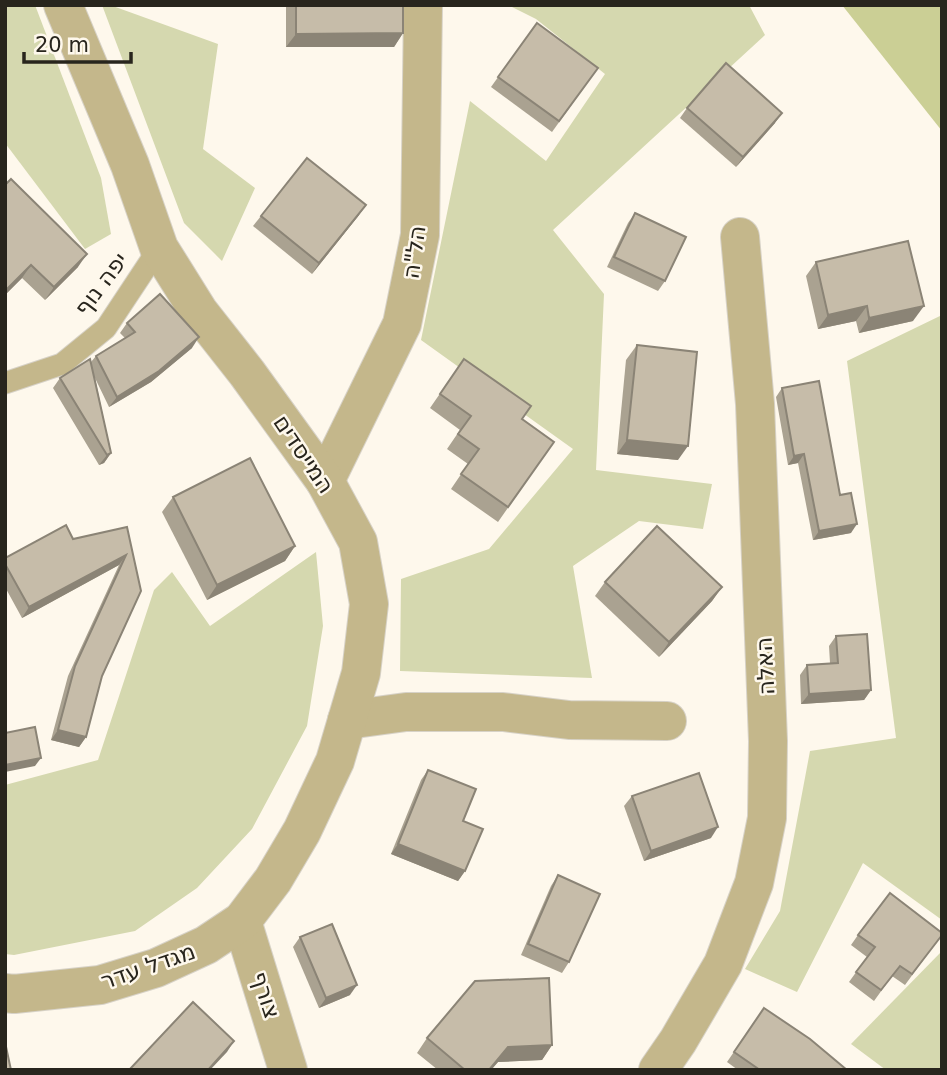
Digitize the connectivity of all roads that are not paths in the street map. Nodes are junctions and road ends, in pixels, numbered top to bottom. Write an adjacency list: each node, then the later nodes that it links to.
1 (63, 5): 4 (street, המייסדים)
2 (423, 5): 6 (street, הל"ה)
3 (740, 237): 12 (street, האלה)
4 (159, 248): 5 (lane, יפה נוף); 6 (street, המייסדים)
5 (5, 383)
6 (325, 481): 7 (street, המייסדים)
7 (347, 720): 8 (street); 9 (street, המייסדים)
8 (667, 721)
9 (243, 921): 10 (street, מגדל עדר); 11 (street, צורף)
10 (5, 992)
11 (288, 1070)
12 (658, 1070)

